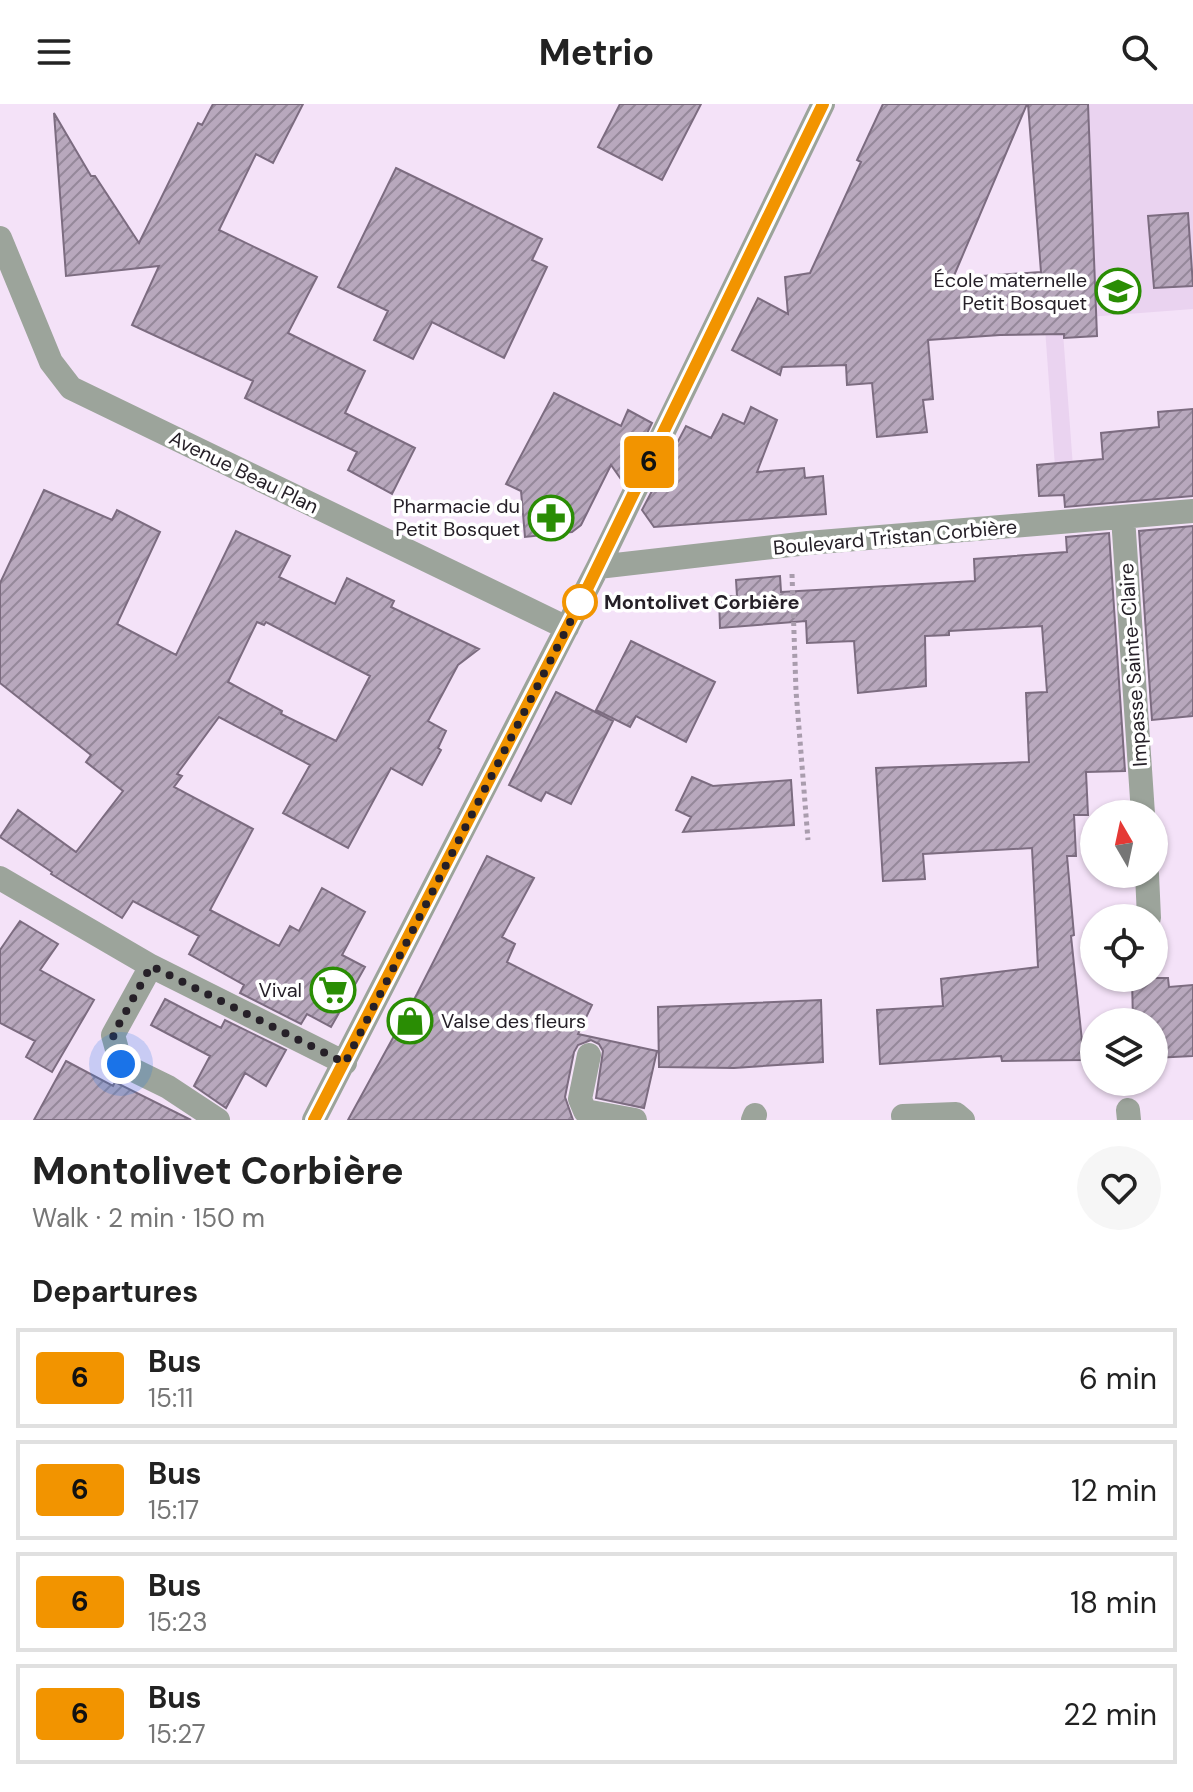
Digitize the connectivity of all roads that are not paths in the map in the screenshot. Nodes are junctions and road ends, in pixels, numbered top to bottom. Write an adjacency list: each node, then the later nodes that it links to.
1 (823, 104): 5 (street)
2 (0, 238): 6 (street, Avenue Beau Plan)
3 (1193, 511): 4 (street, Boulevard Tristan Corbière)
4 (1123, 517): 5 (street, Boulevard Tristan Corbière); 7 (street, Impasse Sainte-Claire)
5 (598, 567): 6 (street)
6 (567, 628): 11 (street)
7 (1142, 800)
8 (0, 878): 9 (street)
9 (151, 966): 11 (street); 13 (street)
10 (589, 1055): 15 (street)
11 (345, 1063): 14 (street)
12 (903, 1116): 16 (street)
13 (218, 1120)
14 (314, 1120)
15 (635, 1120)
16 (963, 1120)

